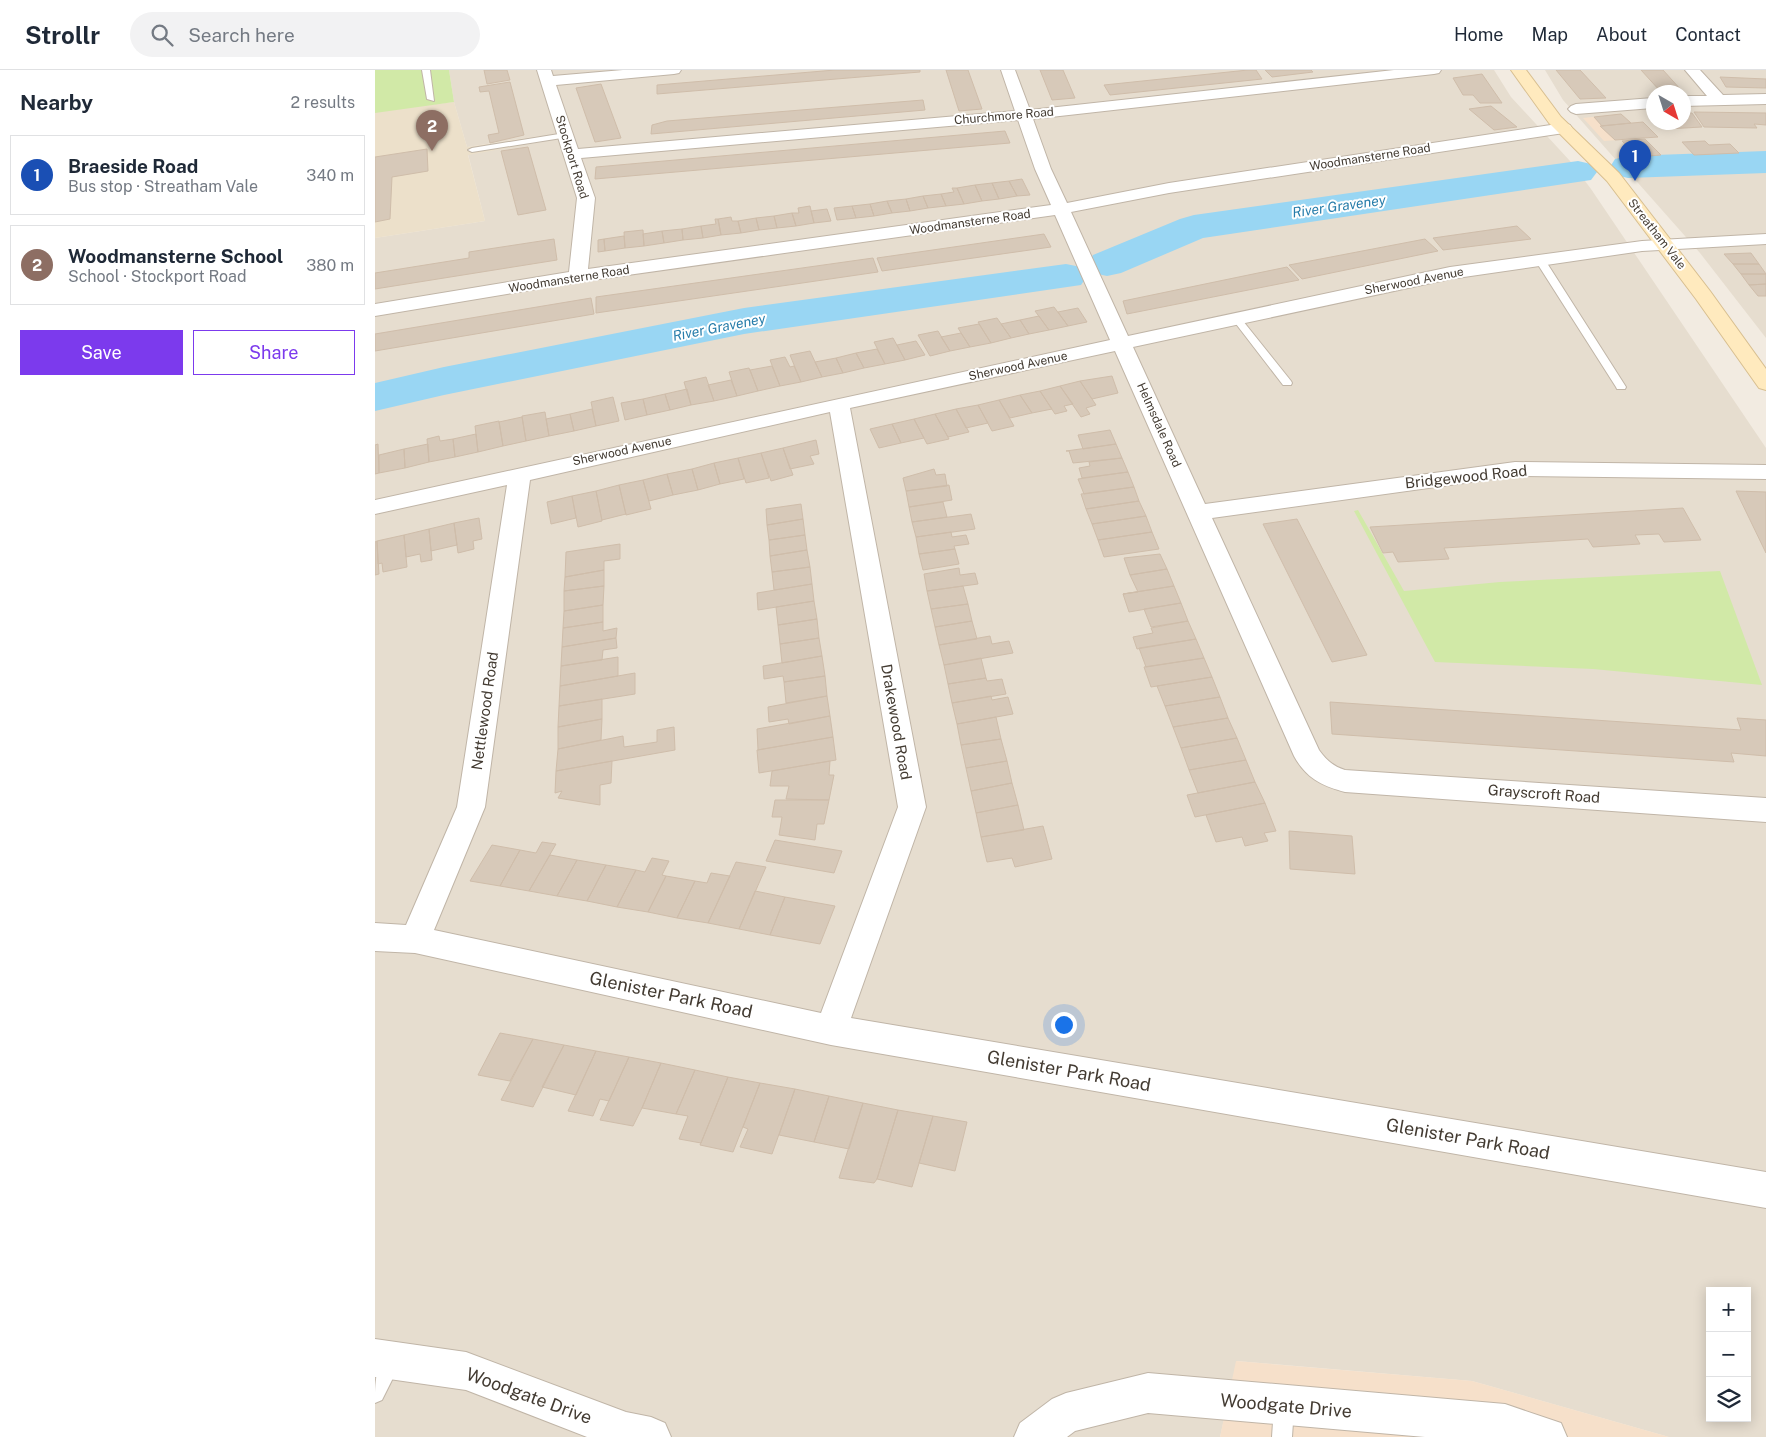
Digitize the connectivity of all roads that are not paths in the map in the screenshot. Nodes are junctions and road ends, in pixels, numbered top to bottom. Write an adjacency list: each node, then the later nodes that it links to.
1 (426, 70): 8 (lane)
2 (673, 70): 7 (street)
3 (1008, 70): 14 (street, Helmsdale Road)
4 (1435, 70): 14 (street, Churchmore Road)
5 (1518, 70): 15 (main road, Streatham Vale)
6 (1692, 70): 9 (street)
7 (546, 76): 16 (street, Stockport Road)
8 (431, 99)
9 (1718, 99): 10 (street); 11 (street)
10 (1766, 99)
11 (1691, 100)
12 (1646, 104): 13 (street)
13 (1577, 109)
14 (1025, 114): 18 (street, Churchmore Road); 19 (street, Helmsdale Road)
15 (1564, 128): 19 (street, Woodmansterne Road); 21 (main road, Streatham Vale)
16 (565, 135): 17 (lane); 18 (street, Stockport Road)
17 (472, 150)
18 (572, 154): 23 (street, Stockport Road)
19 (1061, 209): 23 (street, Woodmansterne Road); 26 (street, Helmsdale Road)
20 (1766, 239): 21 (street, Sherwood Avenue)
21 (1664, 244): 22 (street, Sherwood Avenue); 28 (main road, Streatham Vale)
22 (1540, 260): 25 (street, Sherwood Avenue); 29 (lane)
23 (578, 276): 24 (street, Woodmansterne Road)
24 (375, 310)
25 (1236, 318): 26 (street, Sherwood Avenue); 27 (lane)
26 (1121, 344): 30 (street, Sherwood Avenue); 34 (street, Helmsdale Road)
27 (1287, 383)
28 (1766, 384)
29 (1621, 386)
30 (839, 404): 32 (street, Sherwood Avenue); 39 (street, Drakewood Road)
31 (1766, 472): 34 (street, Bridgewood Road)
32 (520, 474): 33 (street, Sherwood Avenue); 38 (street, Nettlewood Road)
33 (375, 507)
34 (1198, 512): 35 (street, Helmsdale Road)
35 (1323, 774): 36 (street, Grayscroft Road)
36 (1766, 810)
37 (375, 937): 38 (street, Glenister Park Road)
38 (415, 939): 39 (street, Glenister Park Road)
39 (831, 1030): 40 (street, Glenister Park Road)
40 (1766, 1190)
41 (380, 1371): 43 (street, Woodgate Drive)
42 (1283, 1422): 44 (street, Woodgate Drive); 45 (street, Woodgate Drive)
43 (651, 1437)
44 (1034, 1437)
45 (1547, 1437)

